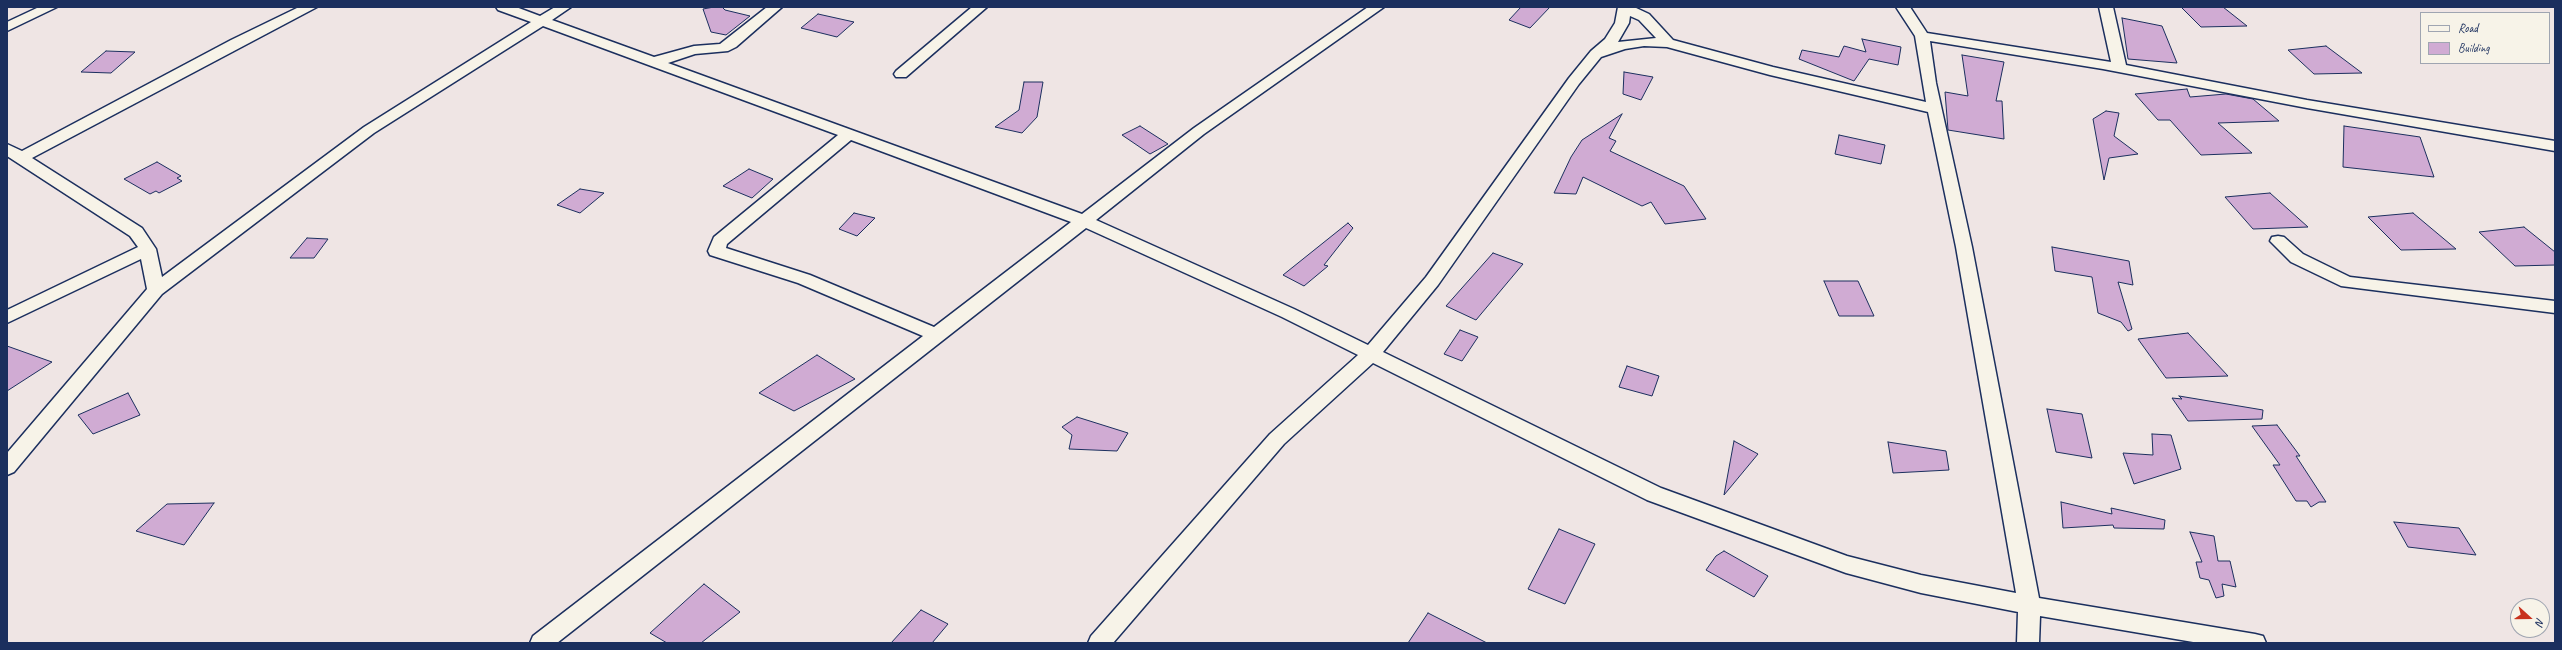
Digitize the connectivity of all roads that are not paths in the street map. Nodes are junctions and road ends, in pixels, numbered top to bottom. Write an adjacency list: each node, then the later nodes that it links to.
1 (50, 7): 12 (street)
2 (310, 7): 22 (street)
3 (503, 7): 11 (street)
4 (564, 7): 11 (street)
5 (775, 7): 16 (street)
6 (980, 7): 18 (street)
7 (1377, 7): 23 (street)
8 (1625, 7): 14 (street); 15 (street)
9 (1903, 7): 13 (street)
10 (2106, 7): 17 (street)
11 (543, 21): 16 (street); 26 (street)
12 (7, 27)
13 (1922, 36): 17 (street); 19 (street)
14 (1668, 43): 15 (street); 19 (street)
15 (1596, 54): 30 (street)
16 (654, 62): 20 (street)
17 (2119, 68): 21 (street)
18 (901, 74)
19 (1935, 109): 32 (street)
20 (850, 133): 23 (street); 29 (street)
21 (2555, 146)
22 (14, 154): 25 (street)
23 (1085, 221): 29 (street); 30 (street)
24 (2278, 241): 27 (street)
25 (148, 249): 26 (street); 28 (street)
26 (156, 290): 31 (street)
27 (2555, 307)
28 (7, 318)
29 (936, 335): 33 (street)
30 (1370, 355): 32 (street); 34 (street)
31 (7, 467)
32 (2028, 605): 35 (street); 36 (street)
33 (541, 643)
34 (1100, 643)
35 (2028, 643)
36 (2255, 643)

